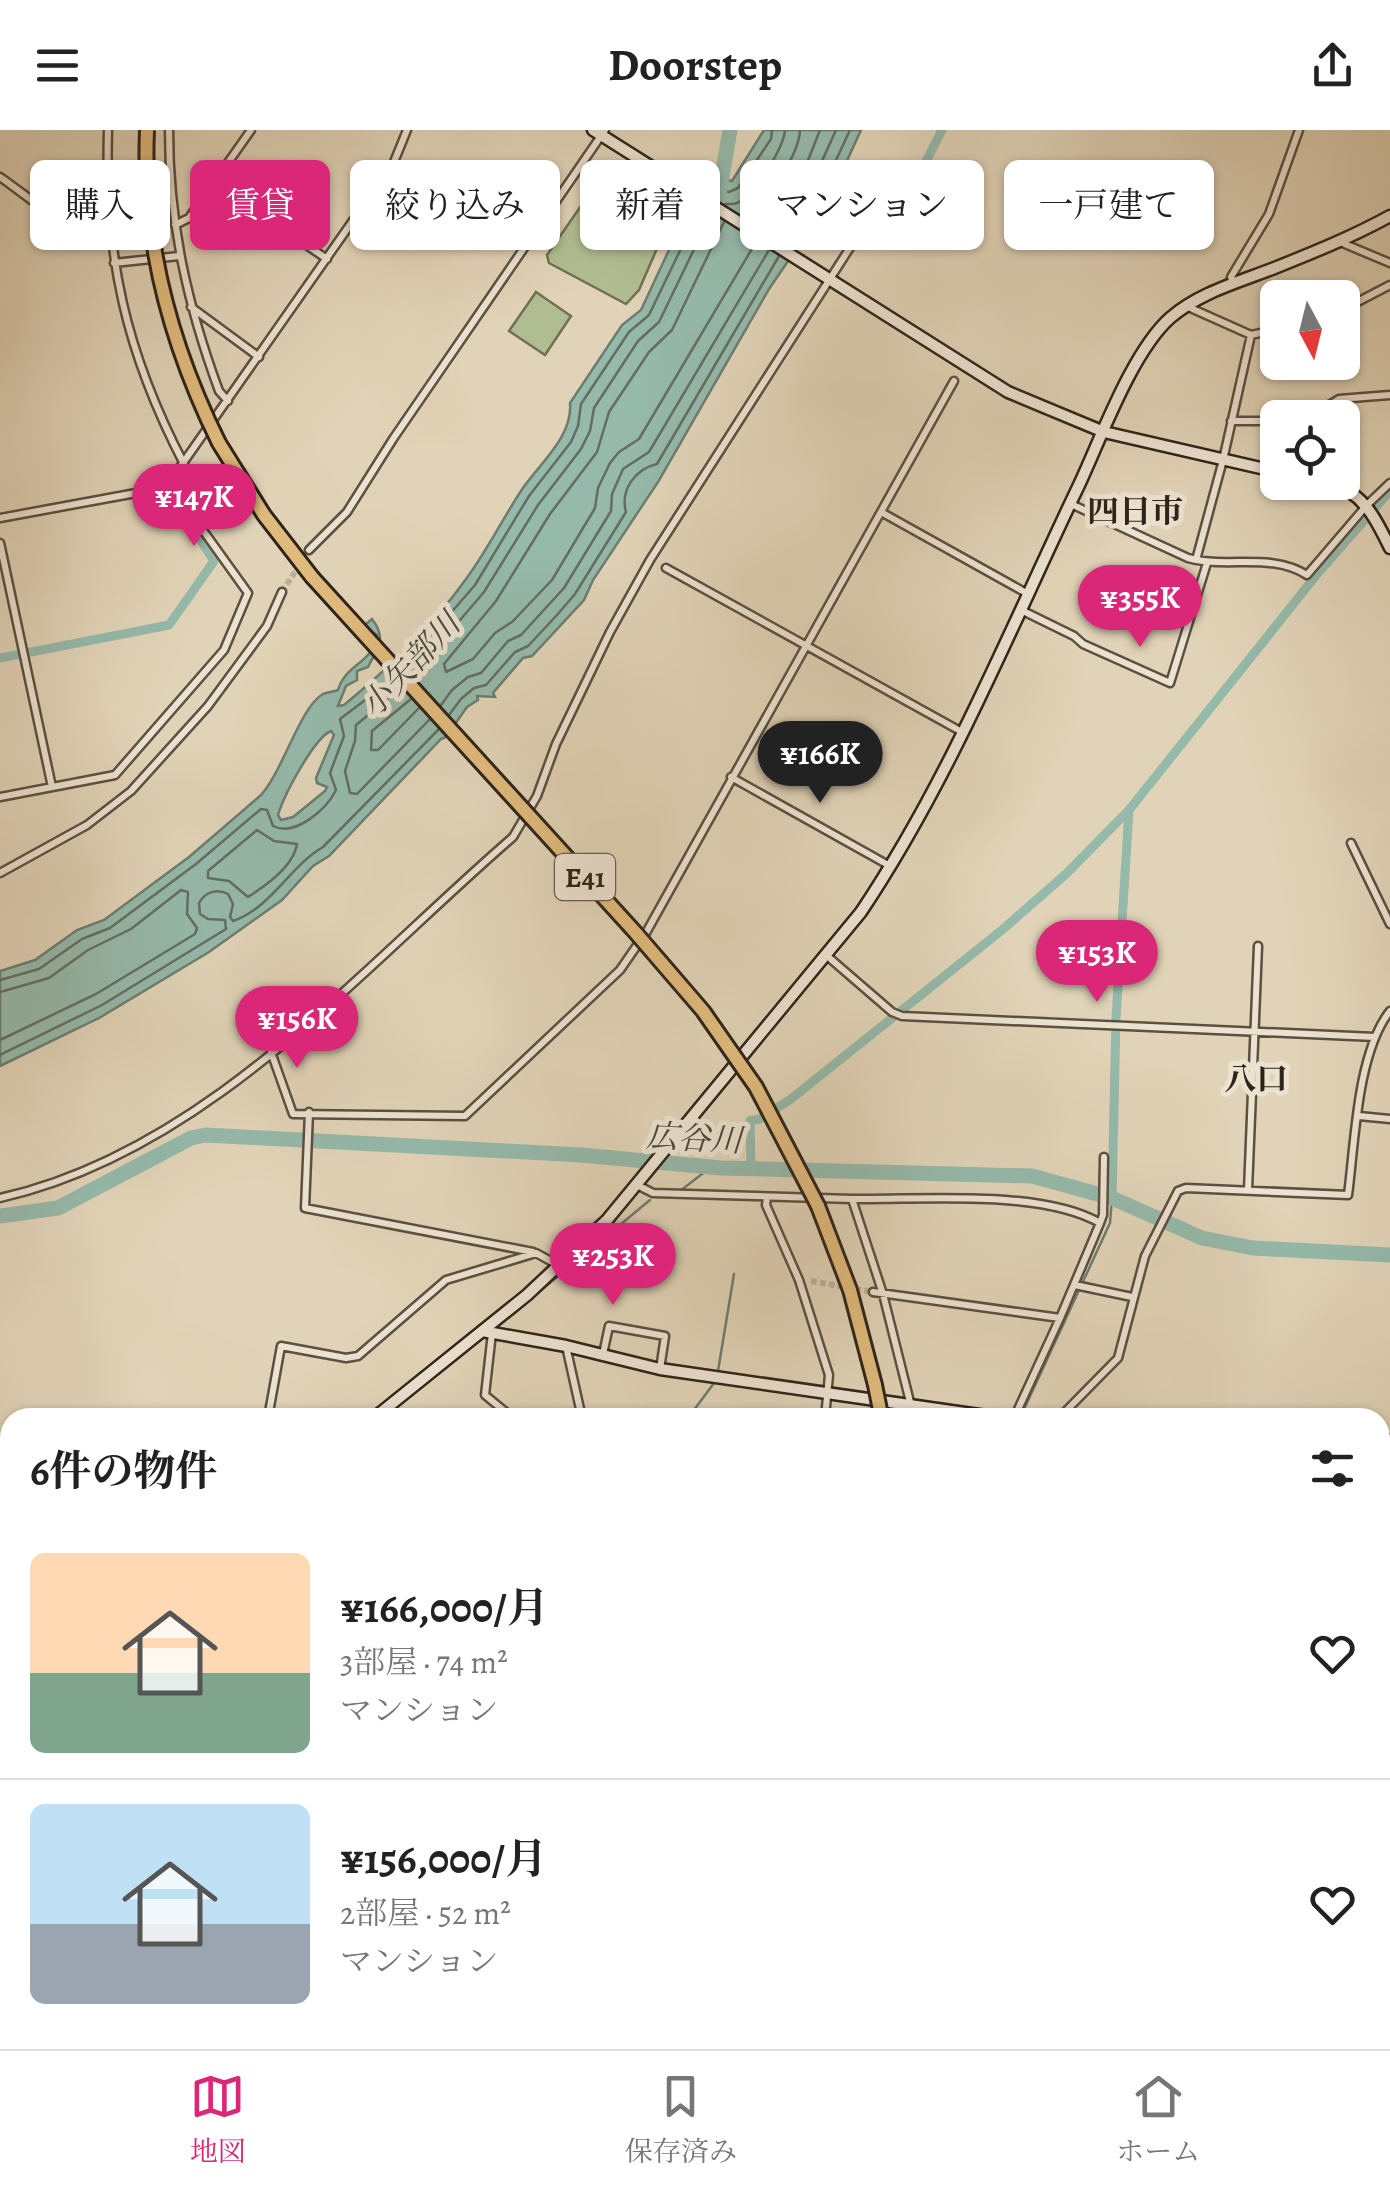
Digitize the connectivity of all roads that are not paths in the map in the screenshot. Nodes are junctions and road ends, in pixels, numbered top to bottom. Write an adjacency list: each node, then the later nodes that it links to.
1 (108, 130): 8 (street)
2 (147, 130): 105 (highway, E41, bridge)
3 (169, 130): 14 (street)
4 (251, 130): 9 (street)
5 (407, 130): 20 (street)
6 (1299, 130): 24 (street)
7 (602, 134): 23 (street); 51 (street)
8 (109, 160)
9 (230, 160)
10 (0, 177): 11 (street)
11 (30, 198)
12 (1390, 216): 15 (street)
13 (190, 217): 14 (street)
14 (175, 225): 19 (street)
15 (1338, 242): 21 (street); 24 (street)
16 (112, 250): 22 (street)
17 (314, 250): 20 (street)
18 (846, 250): 23 (street)
19 (179, 256): 22 (street); 27 (street)
20 (327, 259): 31 (street)
21 (1390, 263)
22 (114, 264): 40 (street)
23 (826, 279): 38 (street); 74 (street)
24 (1233, 283): 28 (street)
25 (1390, 285): 26 (street)
26 (1360, 301)
27 (189, 306): 31 (street); 35 (street)
28 (1185, 306): 30 (street); 38 (street)
29 (1260, 334): 30 (street)
30 (1251, 336): 36 (street)
31 (258, 358): 35 (street)
32 (954, 381): 47 (street)
33 (1390, 395): 34 (street)
34 (1338, 400)
35 (228, 401): 40 (street)
36 (1231, 421): 37 (street); 39 (street)
37 (1260, 421)
38 (1104, 432): 39 (street); 45 (street)
39 (1224, 460): 41 (street); 52 (street)
40 (184, 464): 42 (street)
41 (1260, 468)
42 (169, 482): 48 (street); 61 (street)
43 (1390, 484): 46 (street)
44 (1360, 499): 46 (street)
45 (1070, 504): 52 (street); 56 (street)
46 (1370, 510): 50 (street); 53 (street)
47 (881, 512): 56 (street); 58 (street)
48 (0, 518)
49 (0, 543): 61 (street)
50 (1390, 548)
51 (310, 550)
52 (1196, 560): 53 (street)
53 (1208, 563): 57 (street)
54 (666, 568): 58 (street)
55 (282, 592): 65 (street)
56 (1028, 594): 57 (street)
57 (1021, 610): 59 (street)
58 (807, 646): 59 (street); 60 (street)
59 (963, 733): 64 (street)
60 (731, 778): 64 (street); 75 (street)
61 (52, 787): 62 (street)
62 (0, 797)
63 (1351, 844): 66 (street)
64 (892, 866): 68 (street)
65 (0, 873)
66 (1390, 924)
67 (1258, 946): 72 (street)
68 (826, 955): 72 (street); 79 (street)
69 (1390, 1011): 70 (street)
70 (1381, 1025): 71 (street); 73 (street)
71 (1390, 1029)
72 (1253, 1032): 73 (street); 80 (street)
73 (1375, 1037): 76 (street)
74 (271, 1052): 75 (street); 82 (street)
75 (309, 1112): 85 (street)
76 (1359, 1116): 77 (street); 80 (street)
77 (1390, 1119)
78 (1104, 1157): 84 (street)
79 (638, 1181): 81 (street); 86 (street)
80 (1248, 1190): 92 (street)
81 (766, 1196): 83 (street); 87 (street)
82 (0, 1198)
83 (852, 1199): 84 (street); 91 (street)
84 (1100, 1223): 89 (street)
85 (536, 1253): 86 (street); 100 (street)
86 (559, 1266): 94 (street)
87 (799, 1280): 88 (street); 98 (street)
88 (811, 1282)
89 (1075, 1285): 92 (street); 93 (street)
90 (874, 1292): 91 (street)
91 (883, 1294): 93 (street); 99 (street)
92 (1132, 1297): 109 (street)
93 (1060, 1318): 108 (street)
94 (487, 1332): 95 (street); 101 (street); 102 (street)
95 (566, 1346): 96 (street); 103 (street)
96 (602, 1354): 97 (street); 97 (street)
97 (660, 1369): 98 (street)
98 (828, 1394): 99 (street); 104 (street)
99 (912, 1405): 106 (street); 107 (street)
100 (270, 1408)
101 (387, 1408)
102 (502, 1408)
103 (580, 1408)
104 (826, 1408)
105 (879, 1408)
106 (912, 1408)
107 (932, 1408)
108 (1019, 1408)
109 (1069, 1408)

